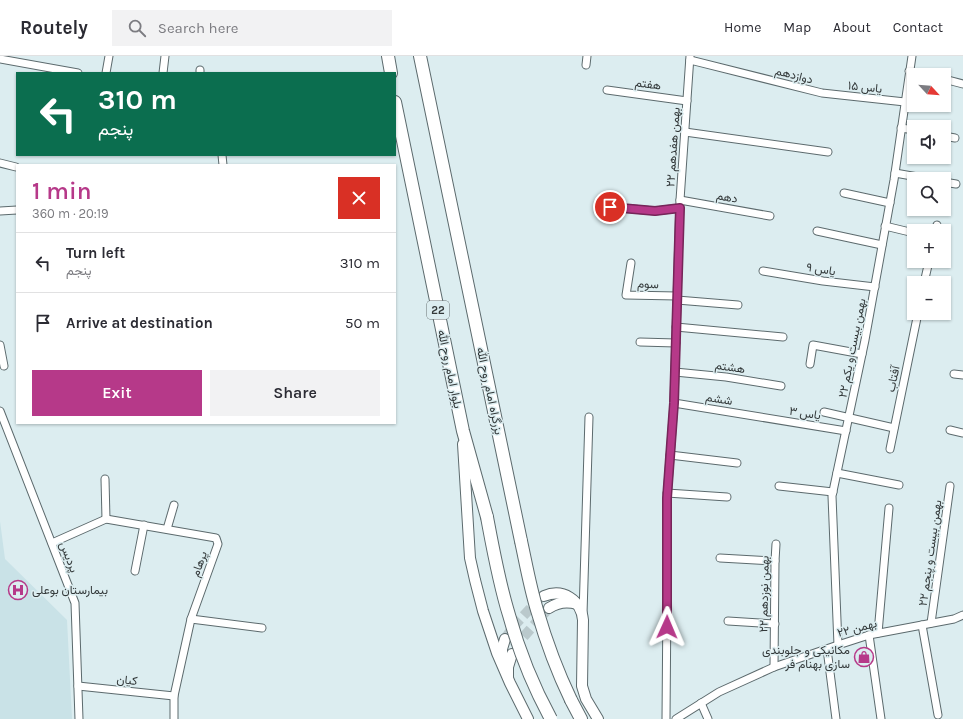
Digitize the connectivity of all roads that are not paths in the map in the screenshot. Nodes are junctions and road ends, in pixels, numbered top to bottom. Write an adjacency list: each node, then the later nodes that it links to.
1 (109, 56): 12 (street)
2 (165, 56): 13 (street)
3 (388, 56): 14 (highway)
4 (420, 56): 125 (highway, بزرگراه امام روح الله, bridge)
5 (587, 56): 9 (street)
6 (912, 56): 10 (street, ۲۲ بهمن بیست و یکم)
7 (690, 58): 19 (street, دوازدهم); 20 (street, ۲۲ بهمن هفدهم)
8 (0, 59): 11 (street)
9 (586, 65)
10 (910, 68)
11 (68, 72)
12 (106, 72)
13 (163, 72)
14 (391, 72)
15 (951, 81): 16 (street)
16 (963, 84)
17 (907, 86): 21 (street, ۲۲ بهمن بیست و یکم)
18 (607, 90): 20 (street, هفتم)
19 (822, 93): 21 (street, یاس ۱۵)
20 (687, 101): 25 (street, ۲۲ بهمن هفدهم)
21 (905, 102): 23 (street, ۲۲ بهمن بیست و یکم)
22 (396, 107): 73 (highway, بلوار امام روح الله / 22)
23 (901, 128): 24 (street); 31 (street, ۲۲ بهمن بیست و یکم)
24 (907, 129)
25 (685, 132): 28 (street); 36 (street, ۲۲ بهمن هفدهم)
26 (951, 137): 27 (street)
27 (955, 138)
28 (828, 152)
29 (0, 164): 30 (street)
30 (16, 167)
31 (895, 173): 32 (street); 37 (street, ۲۲ بهمن بیست و یکم)
32 (907, 175)
33 (951, 183): 34 (street)
34 (956, 184)
35 (844, 193): 37 (street)
36 (680, 200): 39 (street, ۲۲ بهمن هفدهم); 42 (street, دهم)
37 (890, 203): 43 (street, ۲۲ بهمن بیست و یکم)
38 (610, 207): 39 (street)
39 (680, 208): 50 (street, ۲۲ بهمن هفدهم)
40 (16, 210): 41 (street)
41 (0, 211)
42 (770, 216)
43 (885, 226): 45 (street); 46 (street, ۲۲ بهمن بیست و یکم)
44 (817, 231): 46 (street)
45 (907, 231)
46 (882, 245): 49 (street, ۲۲ بهمن بیست و یکم)
47 (631, 263): 50 (street, سوم)
48 (763, 271): 49 (street, یاس ۹)
49 (875, 288): 58 (street, ۲۲ بهمن بیست و یکم)
50 (677, 298): 51 (street); 53 (street, ۲۲ بهمن هفدهم)
51 (738, 305)
52 (917, 320): 71 (street, آفتاب)
53 (676, 327): 54 (street); 56 (street, ۲۲ بهمن هفدهم)
54 (783, 336)
55 (640, 342): 56 (street)
56 (676, 343): 61 (street, ۲۲ بهمن هفدهم)
57 (0, 345): 60 (street)
58 (862, 354): 59 (street); 70 (street, ۲۲ بهمن بیست و یکم)
59 (810, 364)
60 (4, 366)
61 (675, 372): 64 (street, هشتم); 65 (street, ۲۲ بهمن هفدهم)
62 (954, 374): 63 (street)
63 (963, 375)
64 (781, 386)
65 (674, 403): 69 (street, ششم); 77 (street, ۲۲ بهمن هفدهم)
66 (0, 411): 92 (street, پردیس)
67 (824, 412): 70 (street)
68 (589, 417): 102 (street)
69 (760, 417): 74 (street, یاس ۳)
70 (849, 417): 71 (street); 74 (street, ۲۲ بهمن بیست و یکم)
71 (894, 428): 76 (street, آفتاب)
72 (950, 430): 75 (street)
73 (463, 431): 114 (main road); 124 (highway, بلوار امام روح الله / 22, bridge)
74 (846, 431): 79 (street, ۲۲ بهمن بیست و یکم)
75 (963, 433)
76 (890, 449)
77 (670, 455): 78 (street); 85 (street, ۲۲ بهمن هفدهم)
78 (737, 463)
79 (837, 473): 81 (street); 84 (street, ۲۲ بهمن بیست و یکم)
80 (105, 480): 89 (street)
81 (899, 485)
82 (779, 486): 84 (street)
83 (950, 486): 104 (street, ۲۲ بهمن بیست و پنجم)
84 (833, 492): 111 (street, ۲۲ بهمن بیست و یکم)
85 (667, 493): 86 (street); 127 (street, ۲۲ بهمن هفدهم)
86 (727, 497)
87 (174, 506): 91 (street)
88 (889, 508): 108 (street)
89 (106, 519): 90 (street, پرهام); 92 (street)
90 (144, 525): 91 (street, پرهام); 96 (street)
91 (167, 529): 101 (street, پرهام)
92 (52, 543): 117 (street, پردیس)
93 (776, 544): 95 (street, ۲۲ بهمن نوزدهم)
94 (720, 558): 95 (street)
95 (775, 560): 105 (street, ۲۲ بهمن نوزدهم)
96 (135, 571)
97 (544, 596): 98 (main road)
98 (577, 604): 99 (main road); 102 (main road)
99 (549, 608)
100 (963, 614): 104 (street, ۲۲ بهمن)
101 (191, 620): 107 (street); 118 (street, پرهام)
102 (583, 620): 126 (main road)
103 (728, 621): 105 (street)
104 (931, 623): 106 (street, ۲۲ بهمن)
105 (774, 624): 115 (street, ۲۲ بهمن نوزدهم)
106 (922, 625): 108 (street, ۲۲ بهمن); 120 (street)
107 (262, 628)
108 (878, 633): 109 (street, ۲۲ بهمن)
109 (869, 635): 111 (street, ۲۲ بهمن); 131 (street)
110 (505, 639): 114 (main road)
111 (838, 645): 112 (street, ۲۲ بهمن)
112 (827, 649): 115 (street, ۲۲ بهمن); 130 (street)
113 (512, 654): 116 (main road)
114 (503, 667): 116 (main road)
115 (774, 667): 119 (street, ۲۲ بهمن)
116 (510, 683): 123 (main road)
117 (78, 686): 118 (street, کیان); 121 (street, پردیس)
118 (174, 696): 122 (street, پرهام)
119 (701, 703): 128 (street, ۲۲ بهمن); 129 (street)
120 (938, 715)
121 (79, 719)
122 (174, 719)
123 (528, 719)
124 (551, 719)
125 (581, 719)
126 (598, 719)
127 (666, 719)
128 (676, 719)
129 (708, 719)
130 (836, 719)
131 (881, 719)

